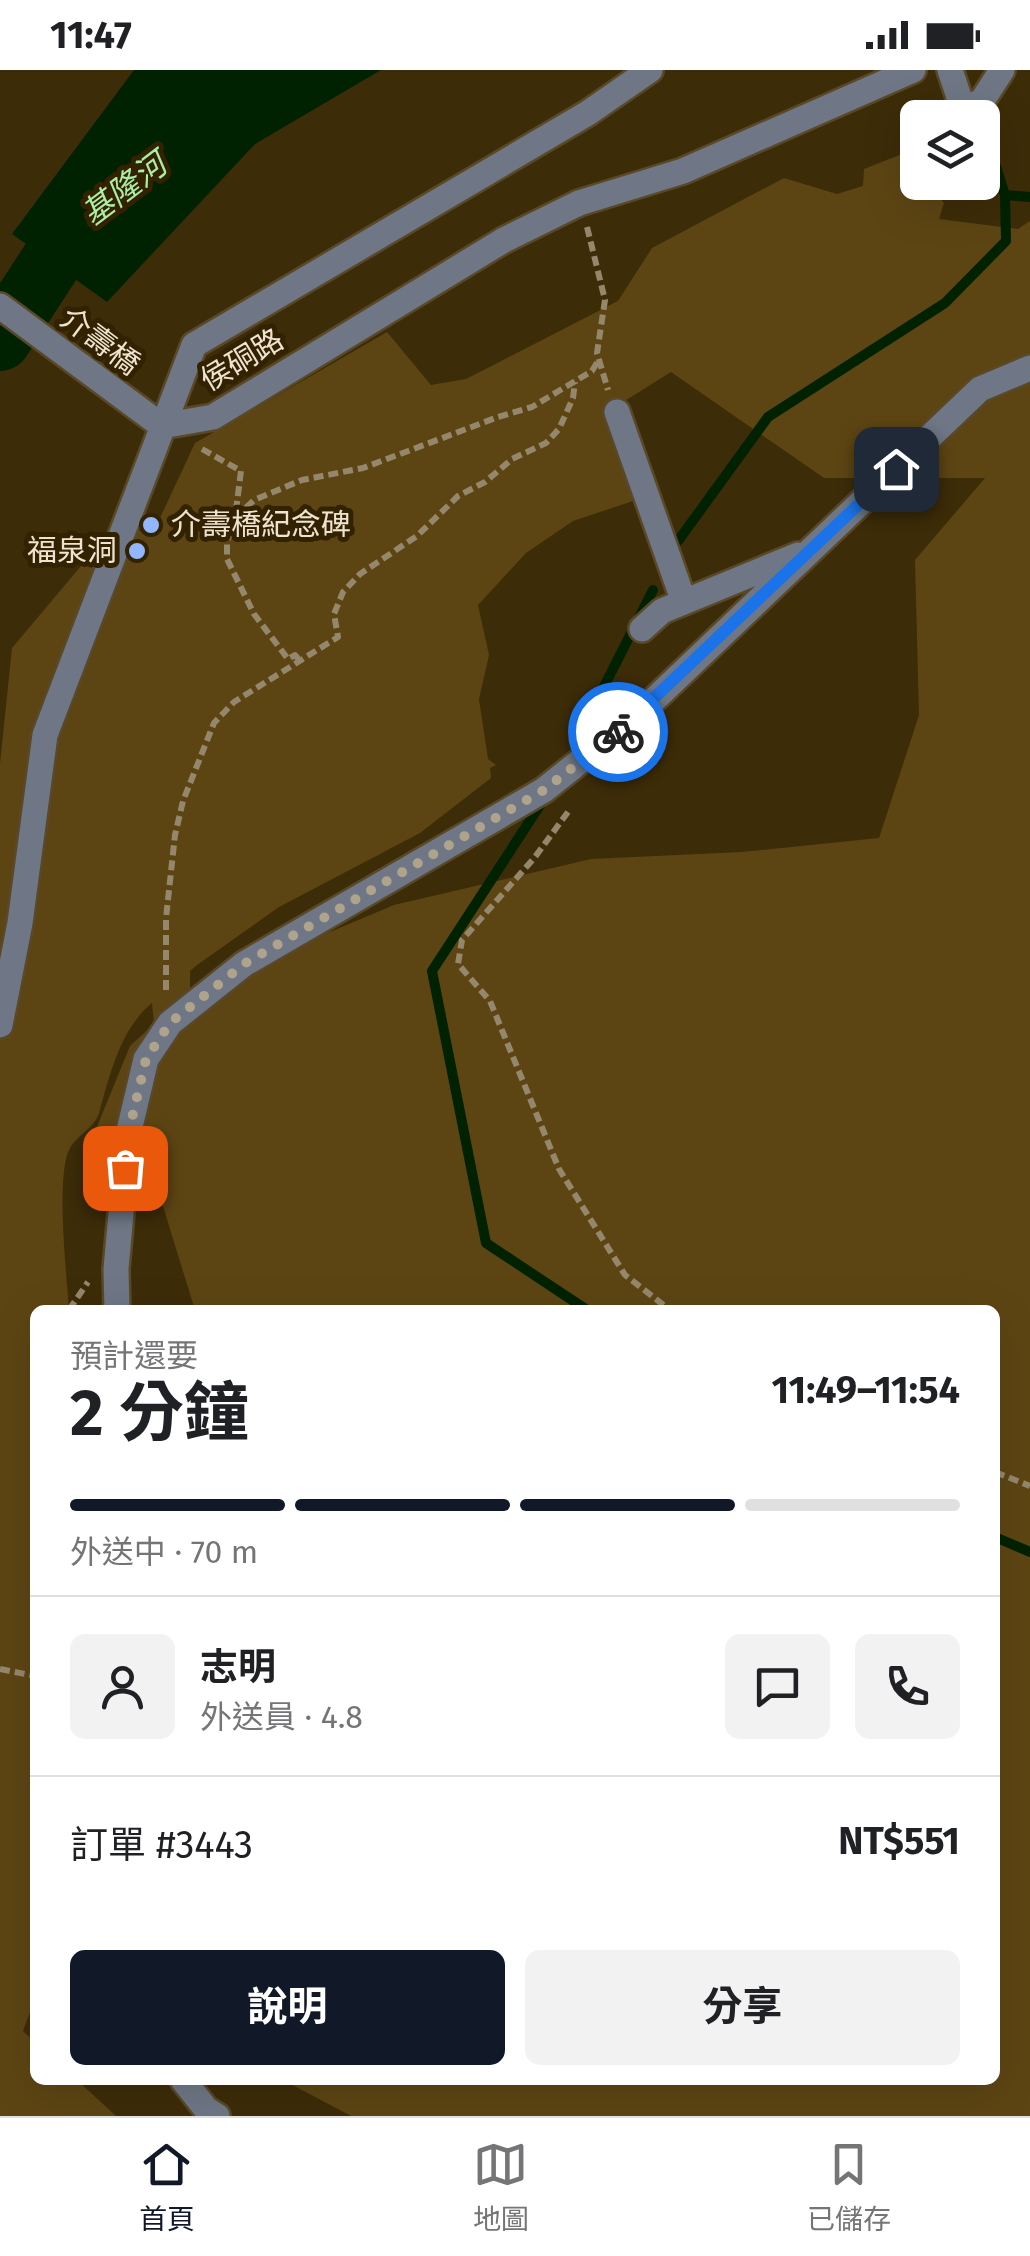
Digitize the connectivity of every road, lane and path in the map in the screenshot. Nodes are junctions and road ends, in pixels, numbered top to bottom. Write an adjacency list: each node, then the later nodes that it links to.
1 (650, 70): 12 (street)
2 (913, 70): 7 (street, 侯硐路)
3 (950, 70): 5 (street)
4 (1002, 70): 6 (street)
5 (960, 100)
6 (983, 100)
7 (579, 202): 10 (path); 12 (street, 侯硐路)
8 (0, 306): 12 (street, 介壽橋)
9 (1030, 368): 14 (street)
10 (574, 382): 13 (path); 17 (path)
11 (618, 412): 15 (street)
12 (162, 426): 13 (path); 20 (street)
13 (235, 518): 17 (path)
14 (812, 549): 15 (street); 19 (street)
15 (684, 602): 16 (street)
16 (642, 629)
17 (301, 662): 19 (path)
18 (569, 810): 22 (path)
19 (170, 1023): 21 (street)
20 (0, 1025)
21 (117, 1305)
22 (664, 1305)
23 (1000, 1474): 24 (path)
24 (1030, 1486)
25 (0, 1669): 26 (path)
26 (30, 1675)
27 (187, 2085): 28 (street)
28 (216, 2116)

